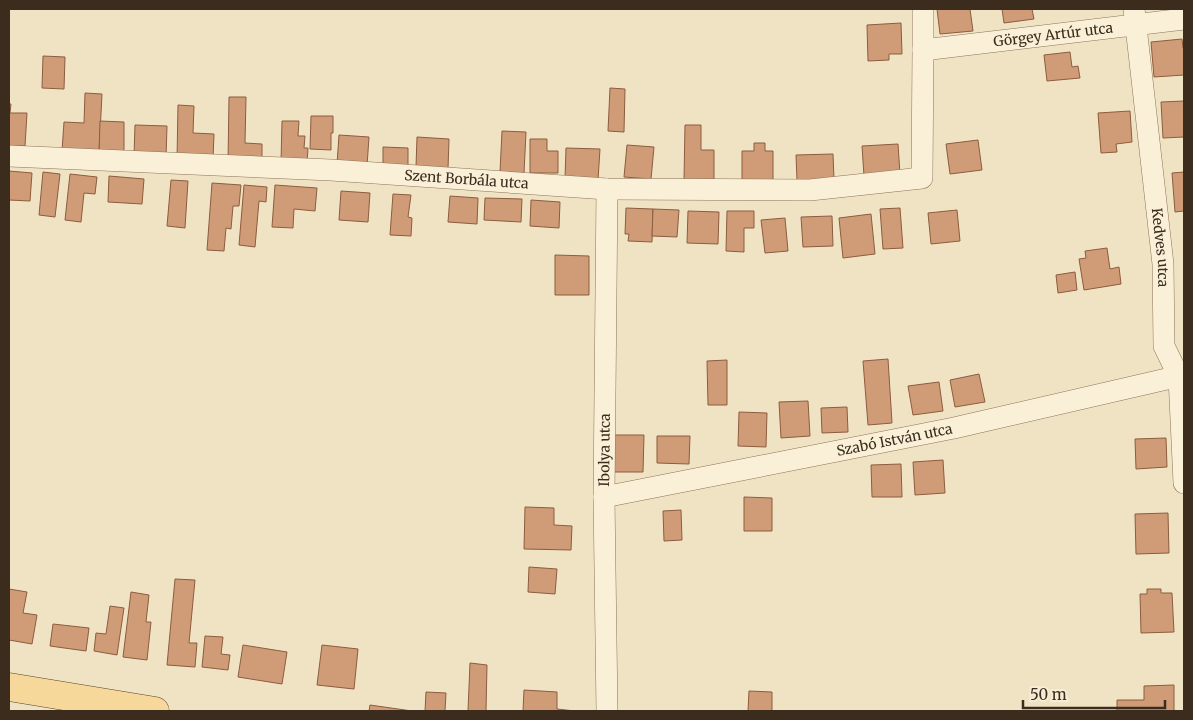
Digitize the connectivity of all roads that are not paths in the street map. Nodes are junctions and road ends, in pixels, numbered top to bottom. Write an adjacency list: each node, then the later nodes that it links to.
1 (922, 9): 4 (street)
2 (1136, 17): 3 (street, Görgey Artúr utca); 4 (street, Görgey Artúr utca); 7 (street, Kedves utca)
3 (1184, 20)
4 (923, 50): 6 (street, Szent Borbála utca)
5 (9, 156): 6 (street, Szent Borbála utca)
6 (607, 189): 9 (street, Ibolya utca)
7 (1182, 376): 8 (street, Kedves utca); 9 (street, Szabó István utca)
8 (1184, 483)
9 (604, 497): 12 (street, Ibolya utca)
10 (9, 688): 11 (main road)
11 (155, 711)
12 (607, 711)

